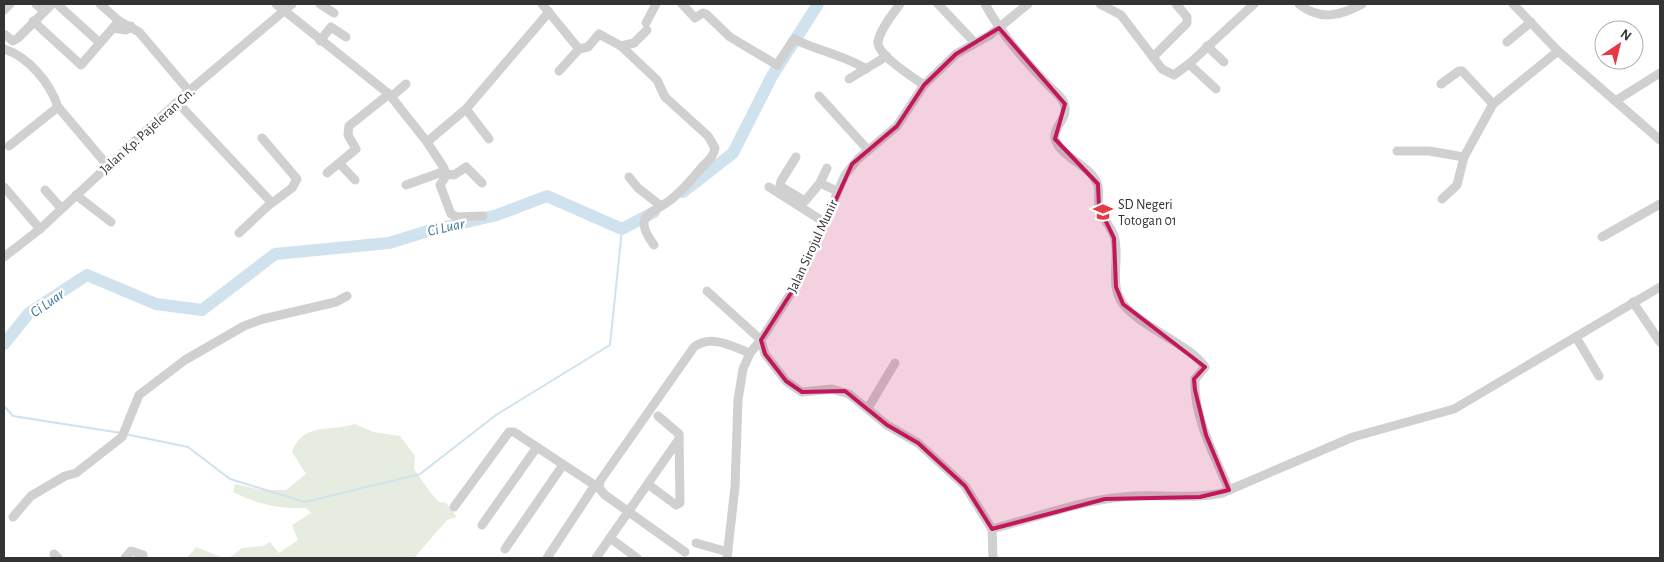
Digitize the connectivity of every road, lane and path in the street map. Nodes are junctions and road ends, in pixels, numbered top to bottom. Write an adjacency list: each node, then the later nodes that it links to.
1 (10, 4): 22 (street)
2 (36, 4): 23 (street)
3 (52, 4): 23 (street)
4 (56, 4): 35 (street)
5 (100, 4): 29 (street)
6 (276, 4): 24 (street)
7 (292, 4): 24 (street, Jalan Kp. Pajeleran Gn.)
8 (320, 4): 26 (street)
9 (542, 4): 25 (street)
10 (656, 4): 37 (street)
11 (682, 4): 46 (street)
12 (900, 4): 42 (street)
13 (936, 4): 36 (street)
14 (985, 4): 30 (street)
15 (1028, 4): 30 (street, Jalan Sirojul Munir)
16 (1100, 4): 43 (street)
17 (1176, 4): 43 (street)
18 (1254, 4): 38 (street)
19 (1299, 4): 20 (street)
20 (1362, 4)
21 (1513, 4): 28 (street)
22 (4, 10)
23 (44, 11): 27 (street)
24 (283, 11): 33 (street); 54 (street, Jalan Kp. Pajeleran Gn.)
25 (549, 12): 40 (street); 61 (street)
26 (334, 13)
27 (33, 21): 31 (street); 35 (street)
28 (1531, 22): 34 (street); 41 (street)
29 (116, 25): 35 (street); 54 (street)
30 (999, 28): 36 (street, Jalan Sirojul Munir); 118 (street)
31 (4, 34)
32 (346, 37): 33 (street)
33 (320, 41): 55 (street)
34 (1507, 42)
35 (100, 43)
36 (975, 43): 52 (street, Jalan Sirojul Munir)
37 (621, 46): 40 (street); 89 (street)
38 (1208, 46): 44 (street); 45 (street)
39 (4, 48): 60 (street)
40 (579, 49): 47 (street)
41 (1558, 51): 57 (street); 59 (street)
42 (886, 56): 46 (street); 52 (street)
43 (1153, 57): 45 (street)
44 (1224, 62)
45 (1190, 64): 53 (street)
46 (866, 69): 49 (street)
47 (559, 71)
48 (1660, 73): 57 (street)
49 (849, 79)
50 (406, 84): 55 (street)
51 (1441, 84): 59 (street)
52 (924, 85): 67 (street, Jalan Sirojul Munir)
53 (1216, 89)
54 (190, 91): 58 (street, Jalan Kp. Pajeleran Gn.)
55 (390, 96): 65 (street); 71 (street)
56 (819, 96): 67 (street)
57 (1615, 101): 64 (street)
58 (178, 102): 72 (street, Jalan Kp. Pajeleran Gn.); 87 (street)
59 (1493, 104): 70 (street)
60 (58, 107): 66 (street); 72 (street)
61 (466, 109): 63 (street); 65 (street)
62 (262, 138): 87 (street)
63 (489, 139)
64 (1660, 140)
65 (428, 142): 74 (street)
66 (9, 146)
67 (868, 150): 84 (street, Jalan Sirojul Munir)
68 (1397, 152): 70 (street)
69 (796, 157): 79 (street)
70 (1464, 157): 86 (street)
71 (340, 164): 75 (street); 77 (street)
72 (108, 166): 85 (street, Jalan Kp. Pajeleran Gn.)
73 (827, 168): 79 (street)
74 (445, 172): 78 (street); 80 (street); 91 (street)
75 (327, 173)
76 (629, 177): 89 (street)
77 (355, 180)
78 (482, 183)
79 (820, 183): 84 (street)
80 (406, 185)
81 (4, 187): 94 (street)
82 (769, 187): 93 (street)
83 (45, 190): 90 (street)
84 (837, 191): 93 (street, Jalan Sirojul Munir)
85 (76, 194): 90 (street, Jalan Kp. Pajeleran Gn.); 92 (street)
86 (1442, 200)
87 (271, 203): 95 (street)
88 (1660, 204): 96 (street)
89 (661, 206): 97 (street)
90 (61, 208): 94 (street, Jalan Kp. Pajeleran Gn.)
91 (483, 216)
92 (111, 222)
93 (824, 222): 104 (street, Jalan Sirojul Munir)
94 (40, 229): 98 (street, Jalan Kp. Pajeleran Gn.)
95 (239, 233)
96 (1602, 237)
97 (654, 245)
98 (4, 257)
99 (1660, 287): 102 (street)
100 (707, 292): 104 (street)
101 (347, 296): 121 (street)
102 (1633, 302): 103 (street); 105 (street)
103 (1576, 337): 108 (street); 118 (street)
104 (761, 340): 106 (street, Jalan Sirojul Munir); 109 (street)
105 (1660, 342)
106 (750, 354): 117 (street); 129 (street, Jalan Sirojul Munir)
107 (895, 363): 109 (street)
108 (1599, 376)
109 (868, 408): 123 (street)
110 (658, 416): 111 (street)
111 (679, 439): 113 (street); 115 (street)
112 (537, 447): 114 (street); 119 (street); 122 (street)
113 (667, 457): 115 (street); 116 (street)
114 (563, 465): 117 (street); 126 (street)
115 (679, 465): 116 (street)
116 (648, 485): 120 (street)
117 (597, 487): 120 (street); 131 (street)
118 (1229, 490): 123 (street)
119 (454, 507)
120 (629, 513): 124 (street); 127 (street)
121 (13, 516)
122 (482, 525)
123 (992, 529): 134 (street)
124 (610, 538): 132 (street); 133 (street)
125 (696, 543): 129 (street)
126 (505, 549)
127 (685, 552)
128 (143, 554): 130 (street)
129 (728, 555)
130 (125, 558)
131 (547, 558)
132 (596, 558)
133 (637, 558)
134 (994, 558)

